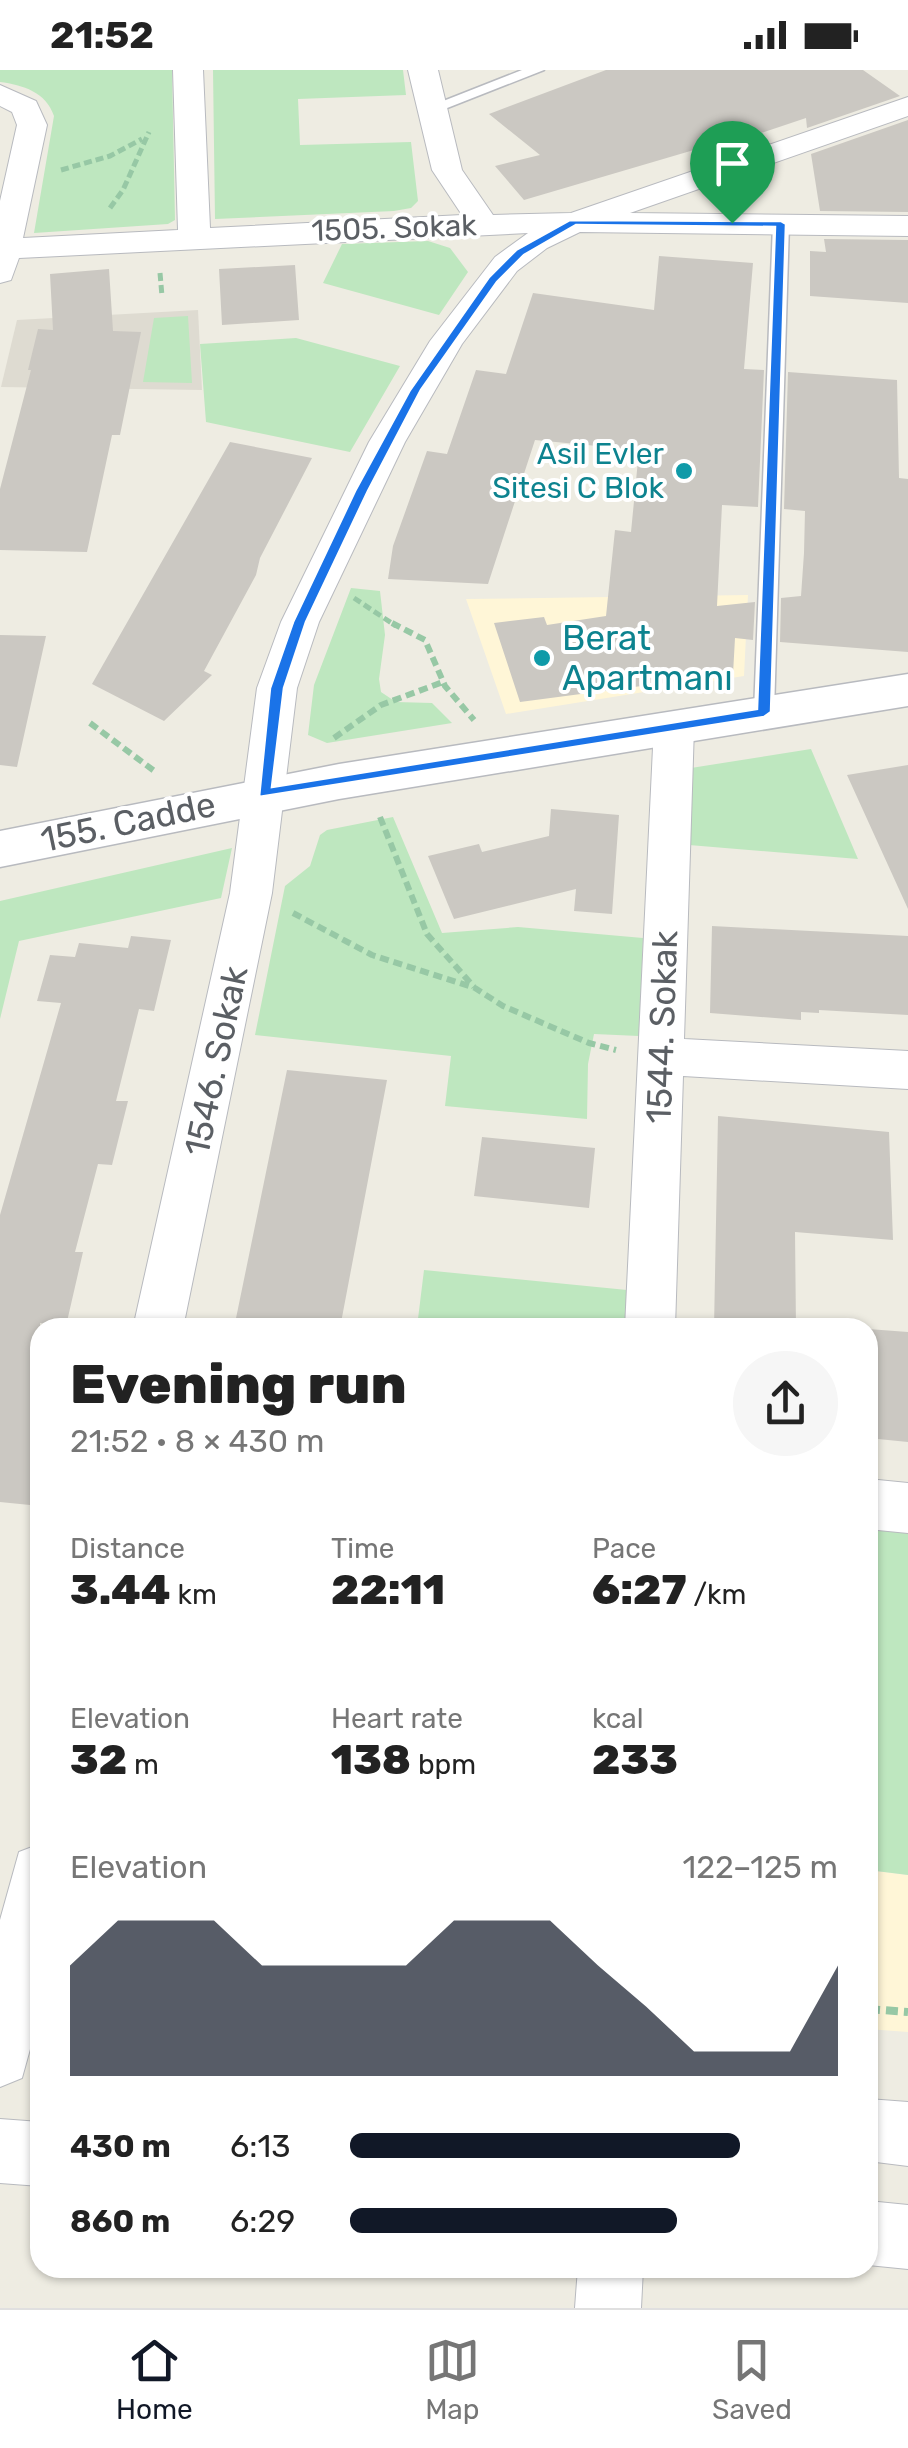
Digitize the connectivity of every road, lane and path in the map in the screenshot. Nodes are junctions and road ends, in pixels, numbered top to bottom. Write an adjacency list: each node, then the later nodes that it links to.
1 (188, 70): 16 (street)
2 (422, 70): 6 (street)
3 (536, 70): 6 (lane)
4 (0, 94): 10 (street)
5 (908, 106): 9 (street)
6 (431, 109): 13 (street)
7 (159, 122): 8 (path)
8 (144, 138): 10 (path); 17 (path)
9 (738, 165): 11 (street); 12 (lane)
10 (22, 177): 18 (street)
11 (574, 222): 12 (street, 1505. Sokak); 13 (street, 1505. Sokak); 27 (street, 1546. Sokak)
12 (732, 223): 14 (street, 1505. Sokak)
13 (484, 224): 16 (street, 1505. Sokak)
14 (781, 224): 15 (street, 1505. Sokak); 22 (lane)
15 (908, 226)
16 (194, 237): 17 (street, 1505. Sokak)
17 (46, 246): 18 (street, 1505. Sokak)
18 (2, 257)
19 (351, 588): 20 (path)
20 (443, 682): 25 (path); 26 (path)
21 (908, 690): 22 (street, 155. Cadde)
22 (764, 712): 24 (street, 155. Cadde)
23 (90, 723): 29 (path)
24 (674, 726): 26 (street, 155. Cadde); 34 (street, 1544. Sokak)
25 (328, 743)
26 (502, 754): 27 (street, 155. Cadde)
27 (264, 794): 29 (street, 155. Cadde); 36 (street, 1546. Sokak)
28 (374, 802): 32 (path)
29 (189, 808): 30 (street, 155. Cadde)
30 (0, 849)
31 (286, 906): 32 (path)
32 (475, 988): 33 (path)
33 (601, 1048)
34 (661, 1056): 35 (street); 37 (street, 1544. Sokak)
35 (908, 1070)
36 (160, 1318)
37 (650, 1318)
38 (878, 1505): 39 (street)
39 (908, 1508)
40 (30, 1917): 43 (street)
41 (878, 2010): 42 (path)
42 (908, 2012)
43 (0, 2052): 44 (street)
44 (30, 2054)
45 (878, 2131): 46 (street)
46 (908, 2134)
47 (0, 2150): 48 (street)
48 (30, 2153)
49 (878, 2234): 50 (street)
50 (908, 2237)
51 (610, 2278): 52 (street)
52 (608, 2308)

